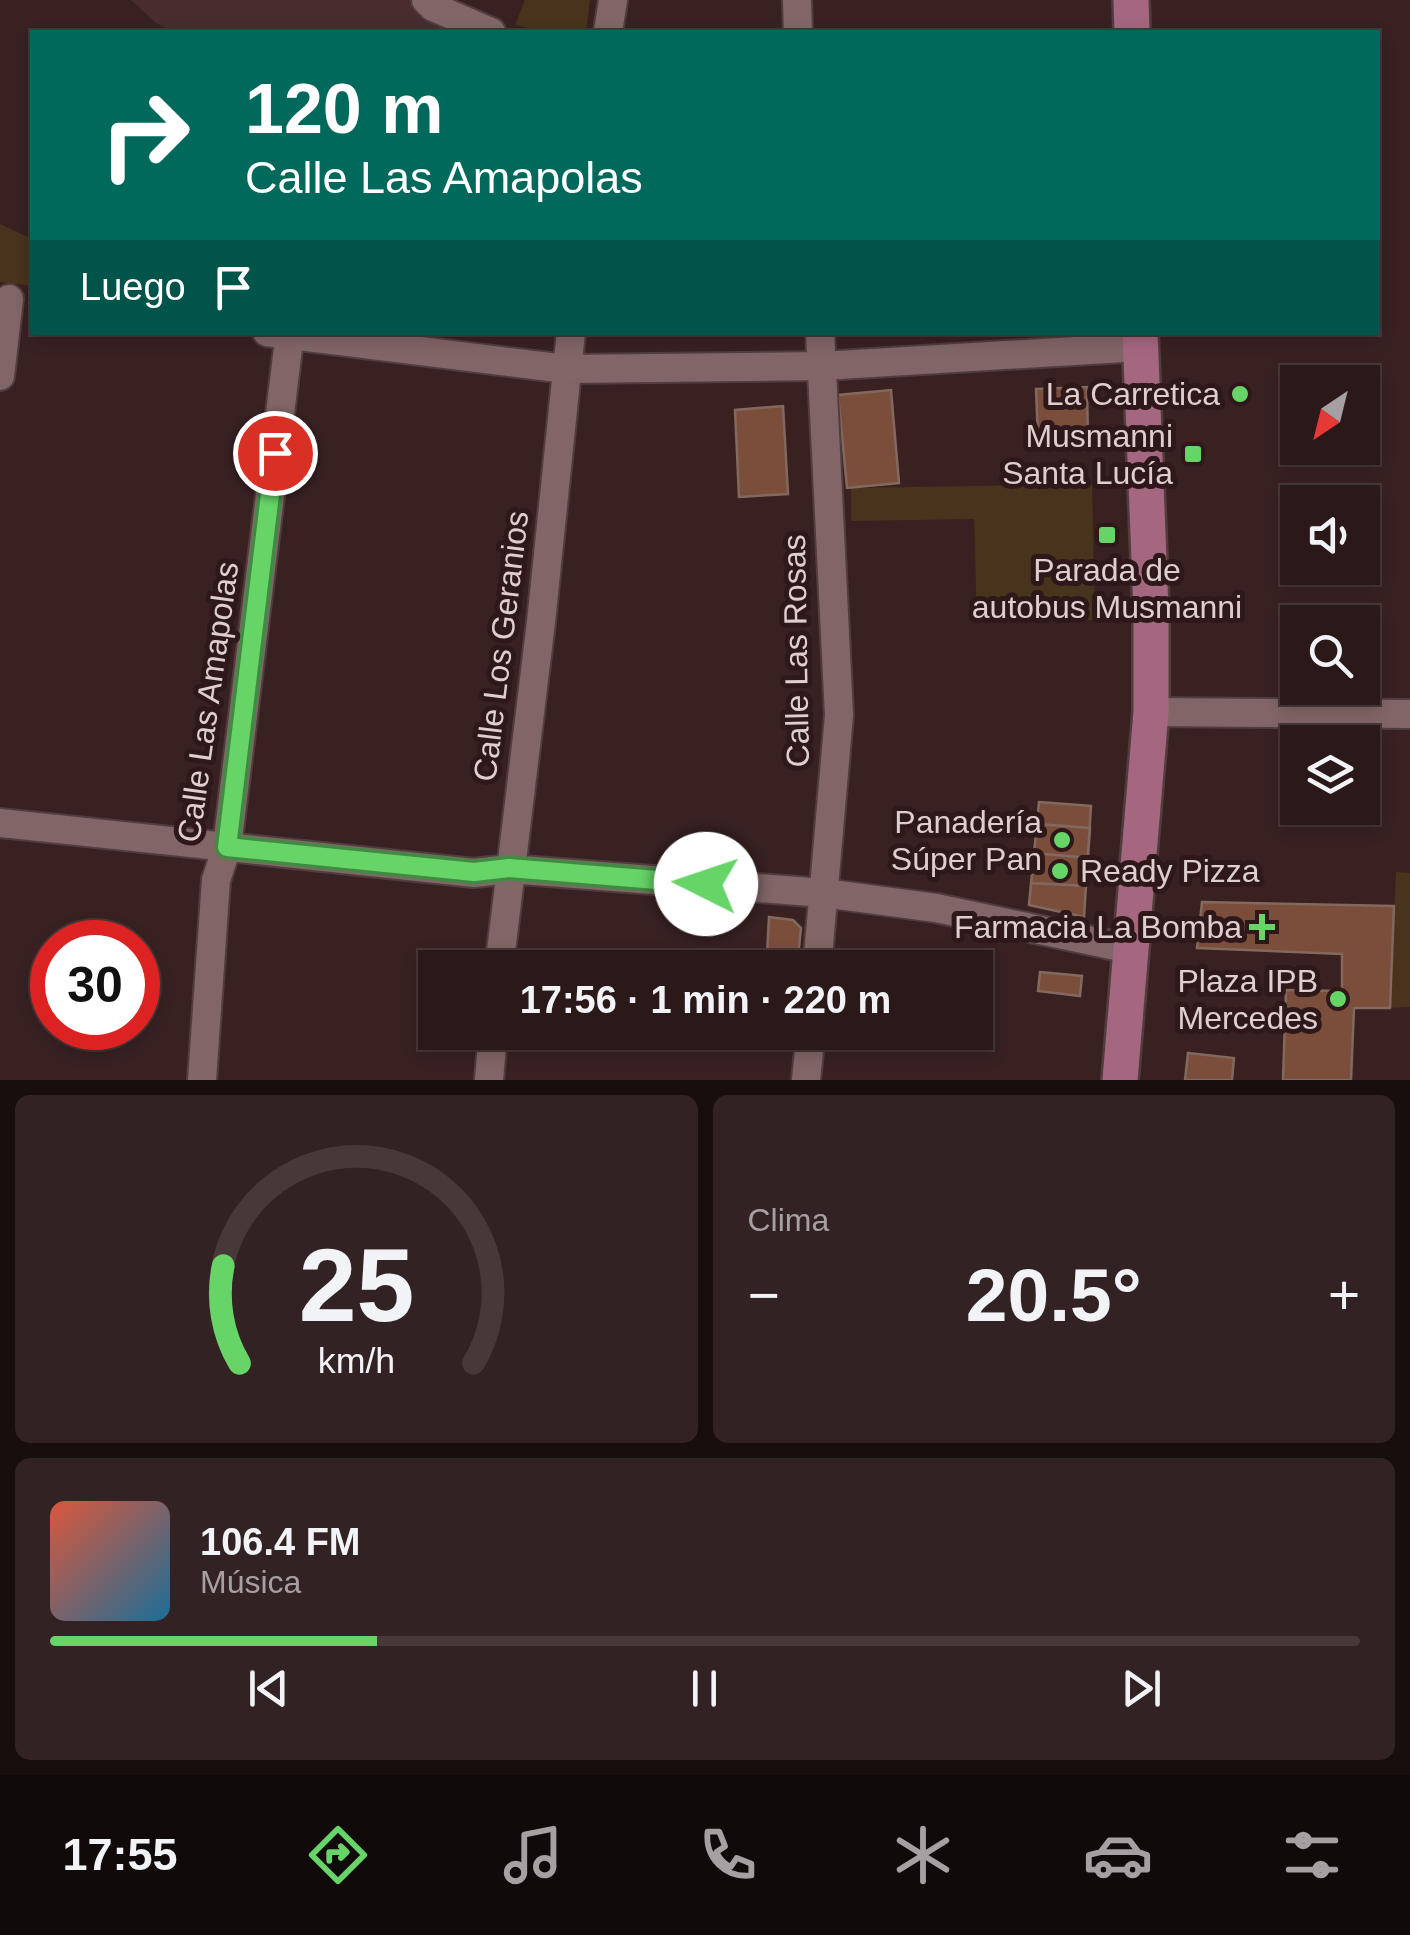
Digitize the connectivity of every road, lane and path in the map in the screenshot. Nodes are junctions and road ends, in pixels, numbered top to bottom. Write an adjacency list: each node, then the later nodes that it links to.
1 (426, 0): 5 (street)
2 (612, 0): 6 (street)
3 (796, 0): 7 (street)
4 (1131, 0): 8 (main road)
5 (486, 30)
6 (608, 30)
7 (798, 30)
8 (1132, 30)
9 (14, 300): 17 (street)
10 (282, 335): 21 (street, Calle Las Amapolas)
11 (297, 335): 16 (street)
12 (571, 335): 16 (street, Calle Los Geranios)
13 (820, 335): 15 (street, Calle Las Rosas)
14 (1140, 340): 15 (street); 18 (main road)
15 (822, 366): 16 (street); 23 (street, Calle Las Rosas)
16 (566, 370): 22 (street, Calle Los Geranios)
17 (0, 376)
18 (1150, 712): 19 (street); 26 (main road)
19 (1410, 714)
20 (0, 823): 21 (street)
21 (227, 847): 22 (street); 29 (street, Calle Las Amapolas)
22 (509, 868): 23 (street); 24 (street, Calle Los Geranios)
23 (824, 893): 25 (street, Calle Las Rosas); 26 (street)
24 (501, 950)
25 (819, 950)
26 (1130, 950): 32 (main road)
27 (492, 1050): 30 (street)
28 (809, 1050): 31 (street)
29 (202, 1080)
30 (489, 1080)
31 (806, 1080)
32 (1120, 1080)

